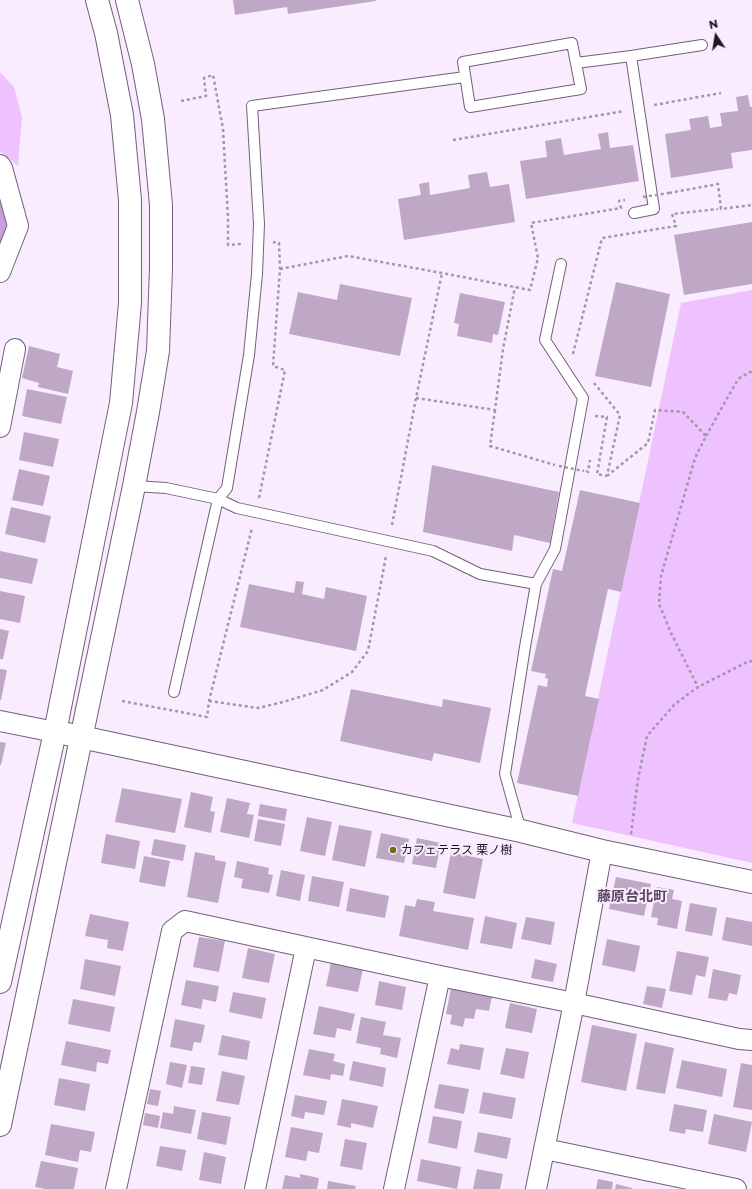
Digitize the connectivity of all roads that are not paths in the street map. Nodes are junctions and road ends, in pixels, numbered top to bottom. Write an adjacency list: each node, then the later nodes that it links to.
1 (97, 0): 18 (street)
2 (127, 0): 13 (street)
3 (702, 45): 4 (lane)
4 (631, 56): 5 (lane); 8 (lane)
5 (576, 63): 6 (lane); 6 (lane)
6 (465, 77): 14 (lane)
7 (0, 165): 10 (street)
8 (634, 213)
9 (561, 264): 15 (lane)
10 (0, 272)
11 (15, 349): 12 (street)
12 (0, 427)
13 (134, 486): 14 (lane); 19 (street)
14 (218, 499): 15 (lane); 16 (lane)
15 (536, 584): 20 (lane)
16 (174, 692)
17 (0, 721): 18 (street)
18 (55, 732): 19 (street); 25 (street)
19 (82, 737): 20 (street); 28 (street)
20 (520, 831): 21 (street)
21 (602, 851): 22 (street); 26 (street)
22 (752, 882)
23 (306, 948): 24 (street); 30 (street); 31 (street)
24 (440, 976): 26 (street); 32 (street)
25 (0, 982)
26 (574, 1003): 27 (street); 29 (street)
27 (752, 1040)
28 (0, 1125)
29 (545, 1149): 33 (street); 34 (street)
30 (116, 1189)
31 (255, 1189)
32 (394, 1189)
33 (536, 1189)
34 (736, 1189)

